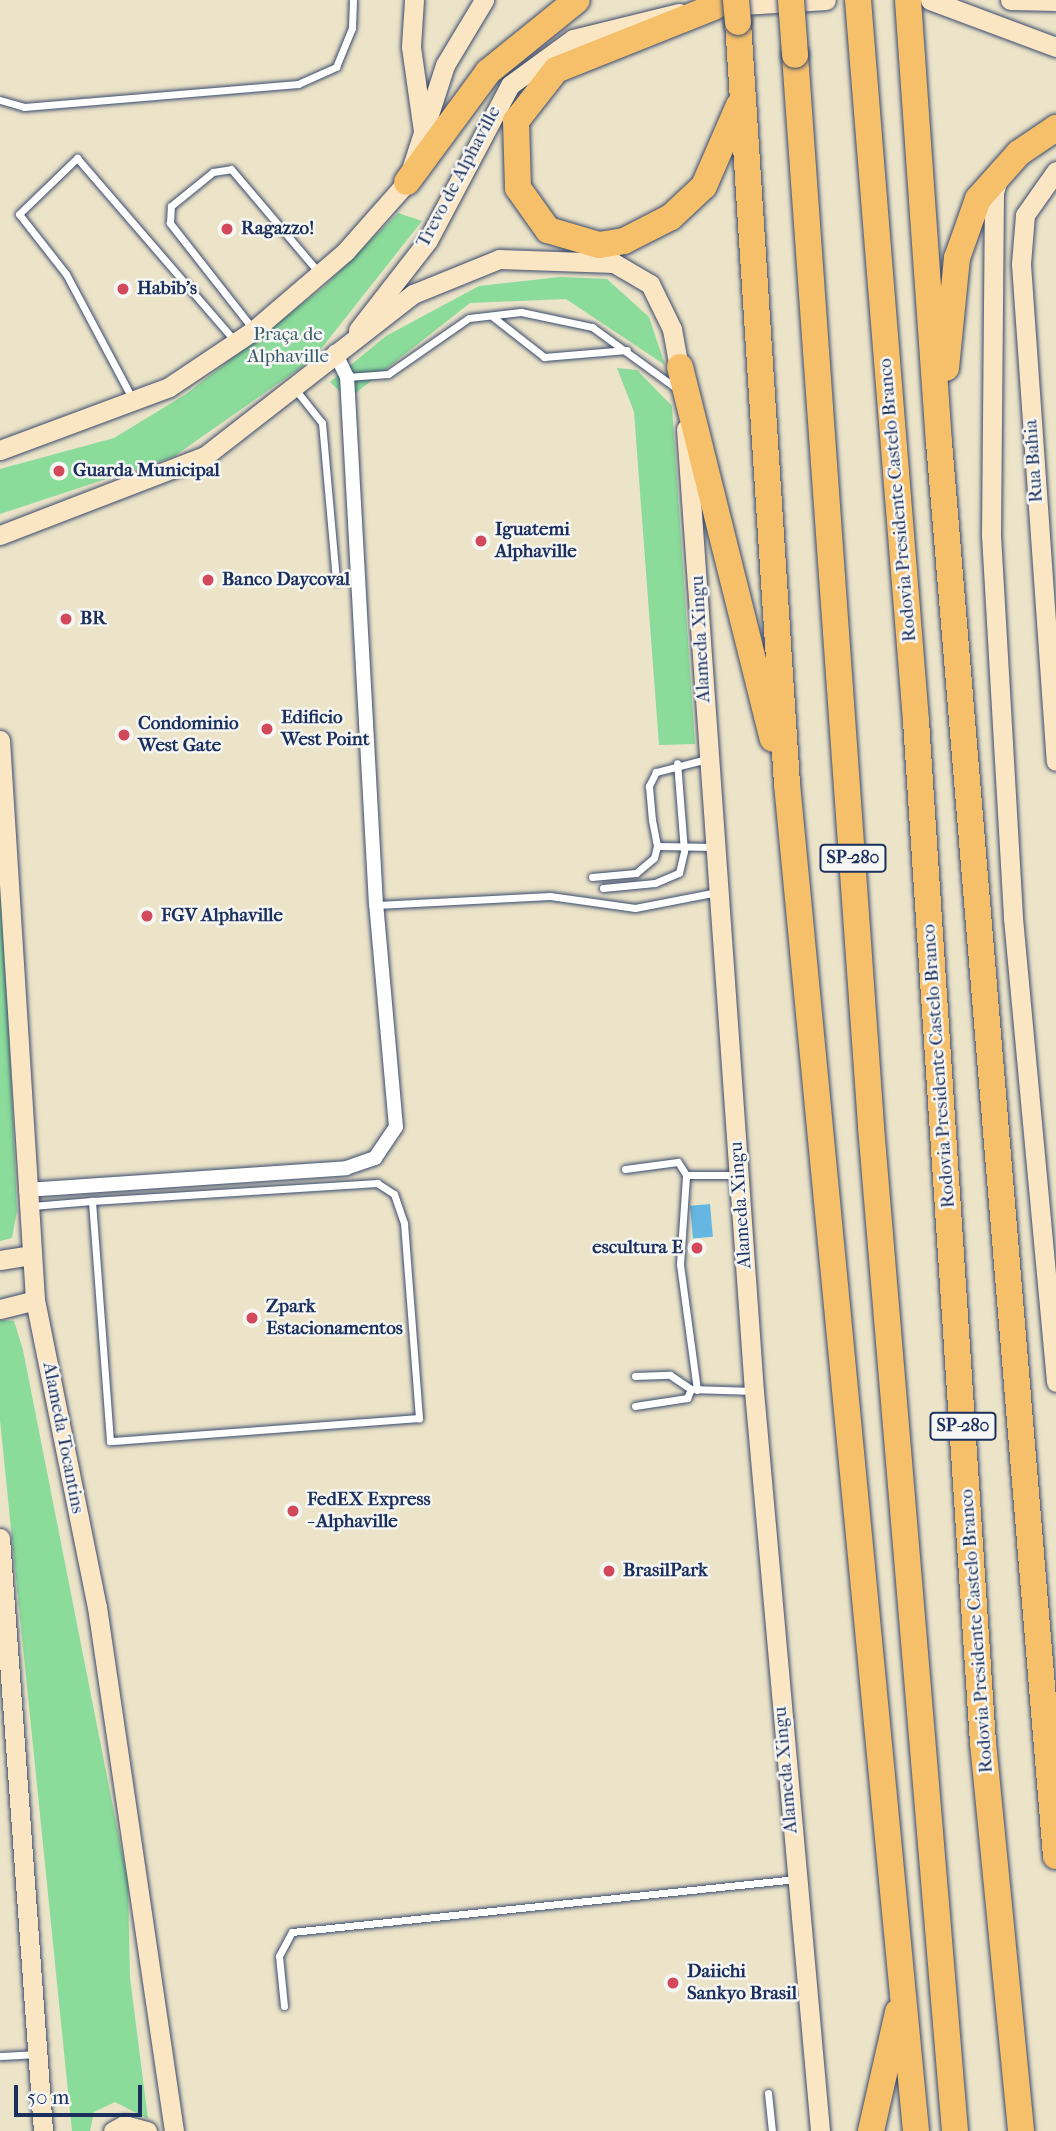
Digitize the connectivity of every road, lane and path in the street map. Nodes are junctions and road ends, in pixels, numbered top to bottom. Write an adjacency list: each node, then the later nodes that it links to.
1 (353, 0): 15 (lane)
2 (414, 0): 17 (main road)
3 (484, 0): 17 (main road)
4 (577, 0): 20 (highway)
5 (791, 0): 80 (highway, SP-280, bridge)
6 (826, 0): 12 (main road, Trevo de Alphaville)
7 (858, 0): 81 (highway, Rodovia Presidente Castelo Branco / SP-280)
8 (908, 0): 32 (highway)
9 (930, 0): 13 (main road)
10 (1010, 0): 11 (main road)
11 (1056, 1)
12 (725, 3): 14 (highway, bridge); 14 (highway); 24 (main road, Trevo de Alphaville)
13 (1056, 47)
14 (742, 82): 40 (highway)
15 (0, 100)
16 (1056, 128): 18 (highway)
17 (424, 134): 20 (main road)
18 (1002, 169): 32 (highway); 53 (main road)
19 (1056, 171): 38 (main road, Rua Bahia)
20 (413, 176): 21 (main road)
21 (320, 274): 23 (main road); 23 (lane)
22 (493, 317): 26 (lane); 26 (lane); 28 (lane)
23 (254, 330): 25 (main road)
24 (355, 334): 27 (main road); 29 (main road, Alameda Xingu)
25 (236, 343): 31 (main road); 31 (lane)
26 (627, 350): 29 (lane)
27 (335, 352): 28 (street); 30 (main road)
28 (347, 377): 47 (street)
29 (681, 380): 37 (main road, Alameda Xingu); 40 (highway)
30 (295, 389): 34 (main road); 35 (lane)
31 (135, 403): 33 (main road)
32 (939, 442): 65 (highway)
33 (0, 450)
34 (0, 536)
35 (336, 580)
36 (0, 740): 51 (main road, Alameda Tocantins)
37 (707, 758): 39 (lane); 42 (main road, Alameda Xingu)
38 (1056, 761)
39 (677, 763): 41 (lane); 43 (lane)
40 (786, 784): 67 (highway)
41 (657, 846): 43 (lane); 44 (lane)
42 (714, 848): 43 (lane); 46 (main road, Alameda Xingu)
43 (684, 851): 45 (lane)
44 (592, 877)
45 (603, 888)
46 (717, 892): 47 (lane); 50 (main road, Alameda Xingu)
47 (376, 905): 51 (street)
48 (625, 1169): 49 (lane)
49 (686, 1175): 50 (lane); 60 (lane)
50 (738, 1175): 61 (main road, Alameda Xingu)
51 (27, 1198): 52 (lane); 54 (main road, Alameda Tocantins)
52 (92, 1200): 52 (lane)
53 (1050, 1225): 59 (main road)
54 (31, 1255): 55 (main road); 56 (main road, Alameda Tocantins)
55 (0, 1260)
56 (35, 1300): 57 (main road); 75 (main road, Alameda Tocantins)
57 (0, 1309)
58 (635, 1376): 60 (lane)
59 (1056, 1382)
60 (694, 1390): 61 (lane); 62 (lane)
61 (754, 1391): 66 (main road, Alameda Xingu)
62 (635, 1406)
63 (0, 1538): 64 (main road)
64 (5, 1695): 69 (main road)
65 (1056, 1856)
66 (796, 1879): 68 (lane); 77 (main road, Alameda Xingu)
67 (904, 1989): 78 (highway); 79 (highway)
68 (284, 2006)
69 (38, 2053): 70 (lane); 72 (main road)
70 (0, 2056)
71 (768, 2093): 76 (lane)
72 (44, 2131)
73 (113, 2131): 74 (main road)
74 (147, 2131)
75 (174, 2131)
76 (772, 2131)
77 (820, 2131)
78 (871, 2131)
79 (916, 2131)
80 (955, 2131)
81 (1021, 2131)

